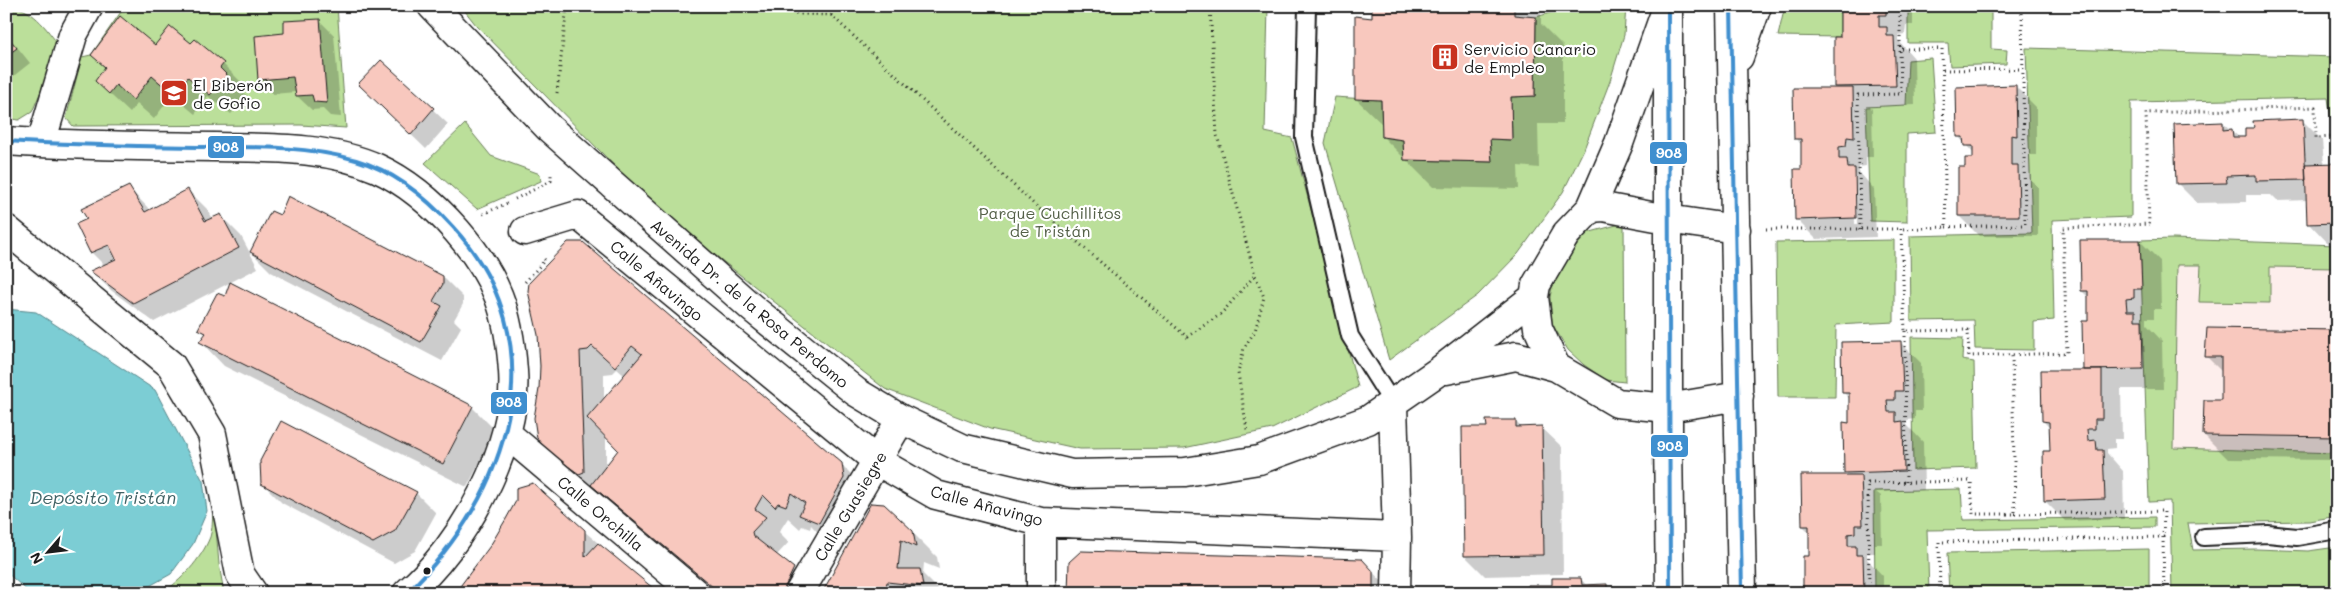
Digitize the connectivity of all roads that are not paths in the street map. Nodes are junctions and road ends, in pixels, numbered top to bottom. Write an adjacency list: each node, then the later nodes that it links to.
1 (89, 6): 9 (street)
2 (432, 6): 21 (street, Avenida Dr. de la Rosa Perdomo)
3 (1307, 6): 19 (lane)
4 (1668, 6): 10 (street); 11 (street)
5 (1731, 6): 7 (street)
6 (1757, 6): 7 (street)
7 (1733, 73): 13 (street)
8 (6, 141): 9 (street)
9 (41, 143): 22 (street)
10 (1590, 208): 11 (street); 15 (street)
11 (1667, 219): 13 (street); 20 (street)
12 (6, 229): 29 (street)
13 (1736, 229): 18 (street)
14 (527, 231): 23 (street, Calle Añavingo)
15 (1534, 297): 16 (street); 17 (street, Avenida Dr. de la Rosa Perdomo)
16 (1556, 367): 17 (street); 20 (street)
17 (1439, 371): 19 (street, Avenida Dr. de la Rosa Perdomo)
18 (1739, 396): 20 (street); 36 (street)
19 (1393, 404): 21 (street, Avenida Dr. de la Rosa Perdomo); 26 (street)
20 (1668, 408): 35 (street)
21 (901, 419): 23 (street, Calle Guasiegre)
22 (507, 434): 28 (street); 31 (street, Calle Orchilla)
23 (877, 461): 24 (street, Calle Añavingo); 32 (street, Calle Guasiegre)
24 (1041, 522): 26 (street, Calle Añavingo); 33 (street)
25 (2337, 530): 27 (lane)
26 (1397, 537): 34 (street)
27 (2204, 537)
28 (411, 589): 30 (street)
29 (253, 593)
30 (389, 593)
31 (695, 593)
32 (799, 593)
33 (1041, 593)
34 (1396, 593)
35 (1670, 593)
36 (1742, 593)

